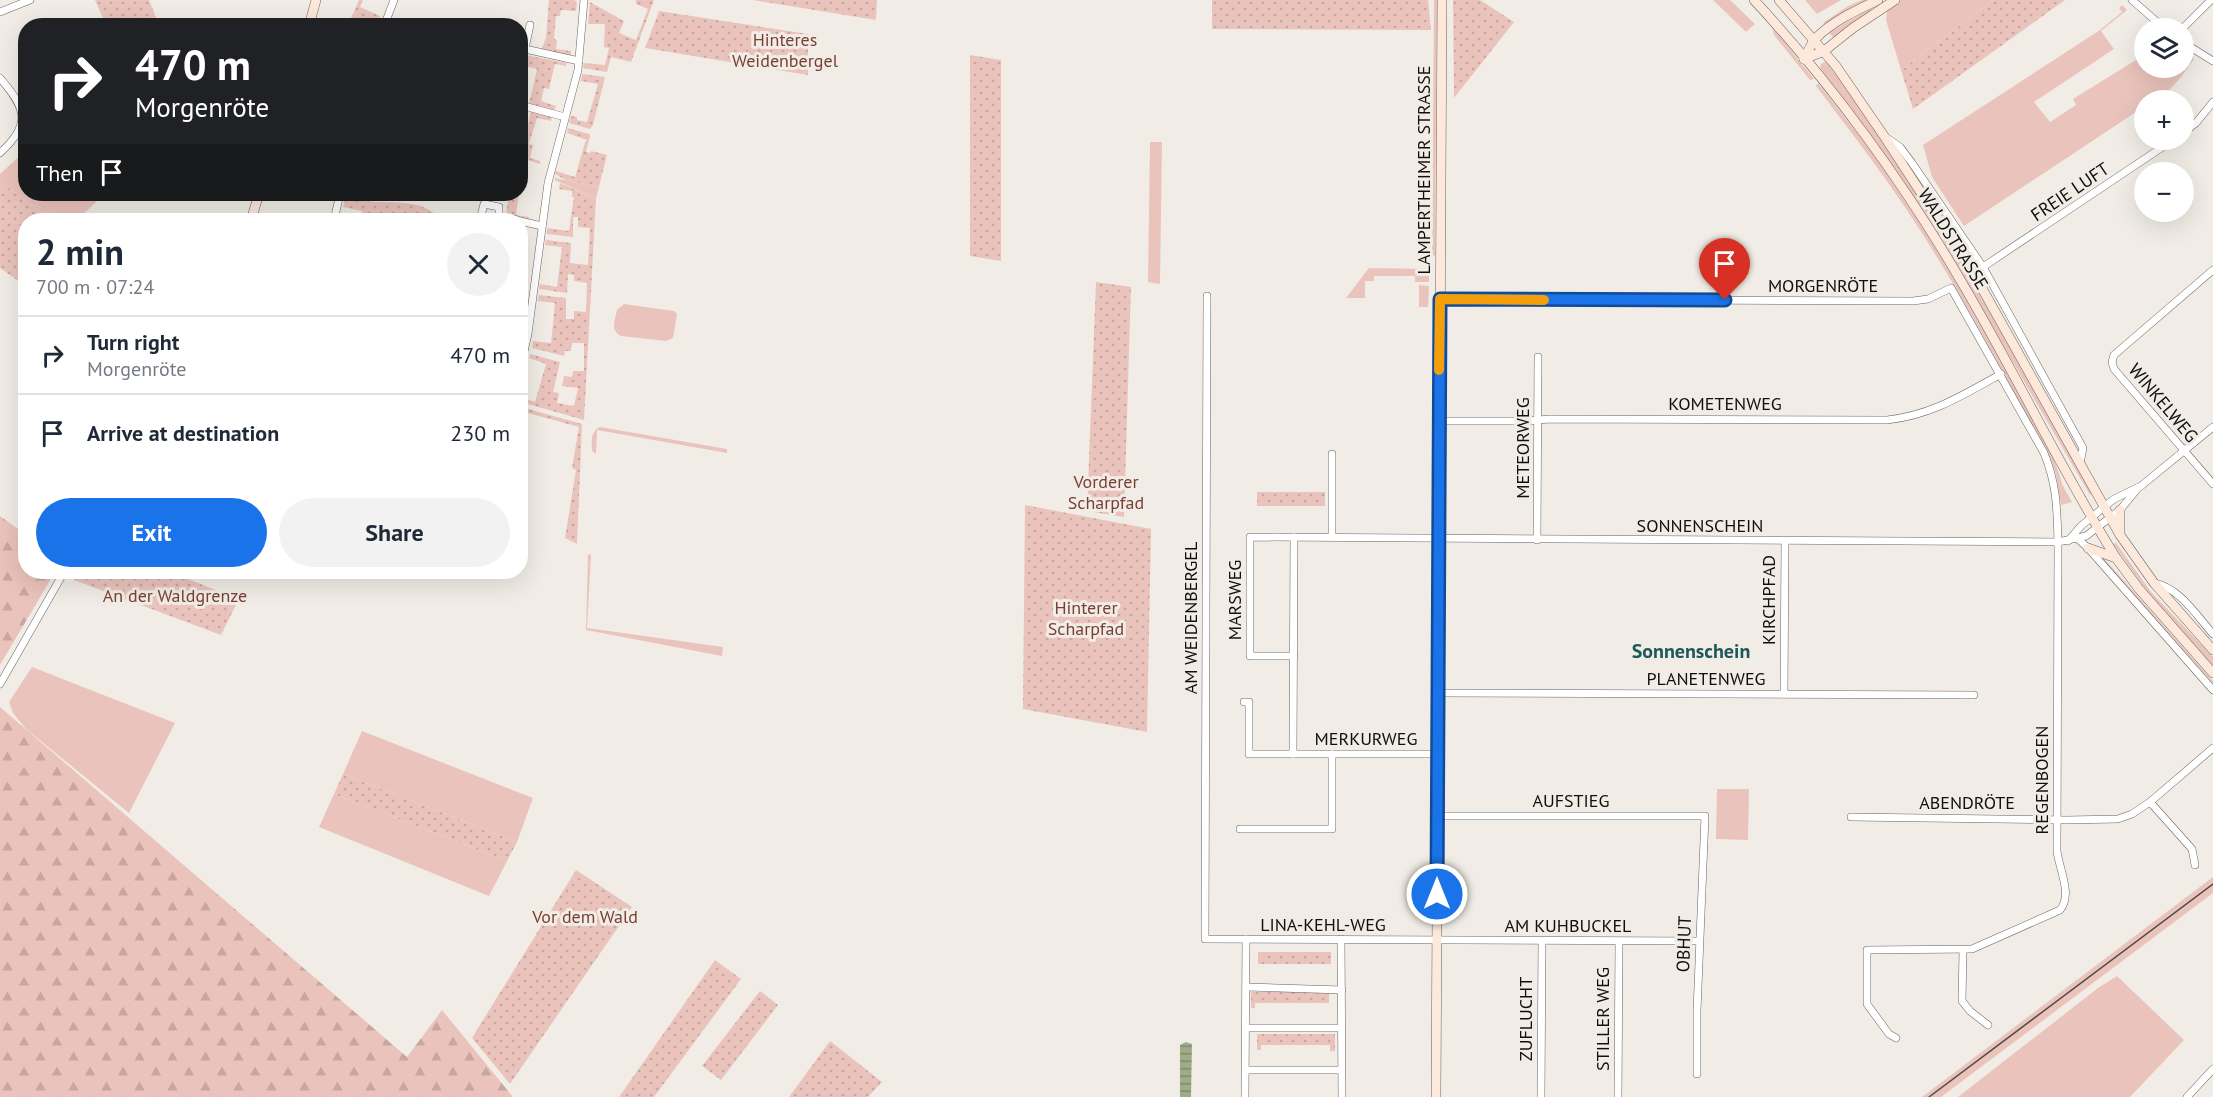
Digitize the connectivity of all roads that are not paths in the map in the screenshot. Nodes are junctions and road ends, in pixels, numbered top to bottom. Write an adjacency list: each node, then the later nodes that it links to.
1 (30, 0): 12 (street)
2 (316, 0): 13 (main road)
3 (394, 0): 14 (street)
4 (584, 0): 25 (street)
5 (1442, 0): 44 (main road, LAMPERTHEIMER STRASSE)
6 (1754, 0): 23 (main road, WALDSTRASSE)
7 (1779, 0): 19 (main road, WALDSTRASSE)
8 (1878, 0): 19 (main road)
9 (1895, 0): 22 (main road)
10 (2132, 0): 15 (street)
11 (2211, 0): 16 (street)
12 (0, 12)
13 (311, 18)
14 (387, 18)
15 (2153, 18)
16 (2193, 18)
17 (530, 25): 18 (street)
18 (528, 35)
19 (1815, 39): 22 (main road, WALDSTRASSE); 23 (main road)
20 (2194, 49): 24 (street)
21 (528, 51): 25 (street)
22 (1824, 51): 23 (main road); 33 (main road, WALDSTRASSE)
23 (1804, 58): 58 (main road, WALDSTRASSE)
24 (2213, 61)
25 (579, 62): 30 (street)
26 (0, 78): 27 (street)
27 (18, 102)
28 (2213, 102): 31 (street)
29 (528, 106): 30 (street)
30 (565, 117): 39 (street)
31 (2194, 124)
32 (18, 134): 35 (street)
33 (1884, 136): 40 (street, WALDSTRASSE); 53 (main road, WALDSTRASSE)
34 (2158, 150): 40 (street, FREIE LUFT)
35 (0, 153)
36 (482, 213): 37 (street)
37 (500, 213)
38 (528, 223): 39 (street)
39 (542, 226): 45 (street)
40 (1983, 267): 53 (street, WALDSTRASSE)
41 (2213, 270): 51 (street, WINKELWEG)
42 (1951, 288): 44 (street, MORGENRÖTE); 47 (street, WALDSTRASSE)
43 (1207, 297): 96 (street, AM WEIDENBERGEL)
44 (1440, 299): 49 (main road, LAMPERTHEIMER STRASSE)
45 (528, 315)
46 (1538, 357): 48 (street, METEORWEG)
47 (2001, 374): 48 (street, KOMETENWEG); 70 (street, WALDSTRASSE)
48 (1538, 420): 49 (street, KOMETENWEG); 67 (street, METEORWEG)
49 (1439, 421): 65 (main road, LAMPERTHEIMER STRASSE)
50 (2213, 427): 51 (street)
51 (2185, 452): 54 (street, WINKELWEG); 55 (street)
52 (1332, 454): 64 (street)
53 (2080, 464): 56 (main road, WALDSTRASSE)
54 (2213, 484)
55 (2138, 488): 56 (street); 57 (street)
56 (2104, 507): 58 (street); 59 (main road, WALDSTRASSE)
57 (2120, 510): 59 (street); 61 (main road)
58 (2092, 517): 60 (main road, WALDSTRASSE); 68 (street)
59 (2110, 518): 60 (street); 61 (main road, WALDSTRASSE)
60 (2098, 527): 66 (street, SONNENSCHEIN); 72 (main road, WALDSTRASSE)
61 (2120, 535): 74 (main road, WALDSTRASSE)
62 (1250, 537): 63 (street, SONNENSCHEIN); 77 (street, MARSWEG)
63 (1294, 537): 64 (street, SONNENSCHEIN); 77 (street)
64 (1332, 537): 65 (street, SONNENSCHEIN)
65 (1438, 539): 67 (street, SONNENSCHEIN); 81 (main road, LAMPERTHEIMER STRASSE)
66 (2078, 539): 68 (street, SONNENSCHEIN); 71 (street)
67 (1537, 540): 69 (street, SONNENSCHEIN)
68 (2068, 541): 70 (street, SONNENSCHEIN)
69 (1785, 542): 70 (street, SONNENSCHEIN); 82 (street, KIRCHPFAD)
70 (2058, 542): 93 (street, REGENBOGEN)
71 (2088, 548): 72 (main road); 80 (street)
72 (2116, 558): 78 (main road, WALDSTRASSE)
73 (60, 579): 79 (street)
74 (2154, 583): 75 (street, WALDSTRASSE); 76 (main road, WALDSTRASSE)
75 (2213, 634)
76 (2213, 650)
77 (1294, 656): 86 (street, MERKURWEG)
78 (2213, 673)
79 (0, 684)
80 (2213, 690)
81 (1438, 693): 82 (street, PLANETENWEG); 88 (main road, LAMPERTHEIMER STRASSE)
82 (1784, 694): 83 (street, PLANETENWEG)
83 (1974, 695)
84 (1244, 702): 86 (street, MERKURWEG)
85 (2213, 748): 89 (street, ABENDRÖTE)
86 (1293, 754): 87 (street, MERKURWEG)
87 (1332, 754): 88 (street, MERKURWEG); 94 (street)
88 (1438, 754): 90 (main road, LAMPERTHEIMER STRASSE)
89 (2150, 802): 93 (street, ABENDRÖTE); 95 (street)
90 (1437, 816): 91 (street, AUFSTIEG); 99 (main road, LAMPERTHEIMER STRASSE)
91 (1705, 816): 102 (street, OBHUT)
92 (1851, 817): 93 (street, ABENDRÖTE)
93 (2056, 819): 103 (street, REGENBOGEN)
94 (1240, 829)
95 (2195, 865)
96 (1204, 939): 97 (street, LINA-KEHL-WEG)
97 (1246, 939): 98 (street, LINA-KEHL-WEG); 104 (street, LINA-KEHL-WEG)
98 (1341, 939): 99 (street, LINA-KEHL-WEG); 105 (street)
99 (1436, 941): 100 (street, AM KUHBUCKEL); 116 (main road, LAMPERTHEIMER STRASSE)
100 (1542, 941): 101 (street, AM KUHBUCKEL); 117 (street, ZUFLUCHT)
101 (1619, 941): 102 (street, AM KUHBUCKEL); 118 (street, STILLER WEG)
102 (1699, 941): 113 (street, OBHUT)
103 (1964, 950): 106 (street); 109 (street, REGENBOGEN)
104 (1246, 987): 105 (street); 107 (street, LINA-KEHL-WEG)
105 (1341, 990): 108 (street)
106 (1988, 1025)
107 (1246, 1028): 108 (street); 111 (street, LINA-KEHL-WEG)
108 (1341, 1028): 112 (street)
109 (1896, 1038)
110 (2213, 1069): 119 (street)
111 (1245, 1070): 112 (street); 114 (street, LINA-KEHL-WEG)
112 (1341, 1070): 115 (street)
113 (1696, 1074)
114 (1245, 1097)
115 (1342, 1097)
116 (1436, 1097)
117 (1541, 1097)
118 (1618, 1097)
119 (2187, 1097)

